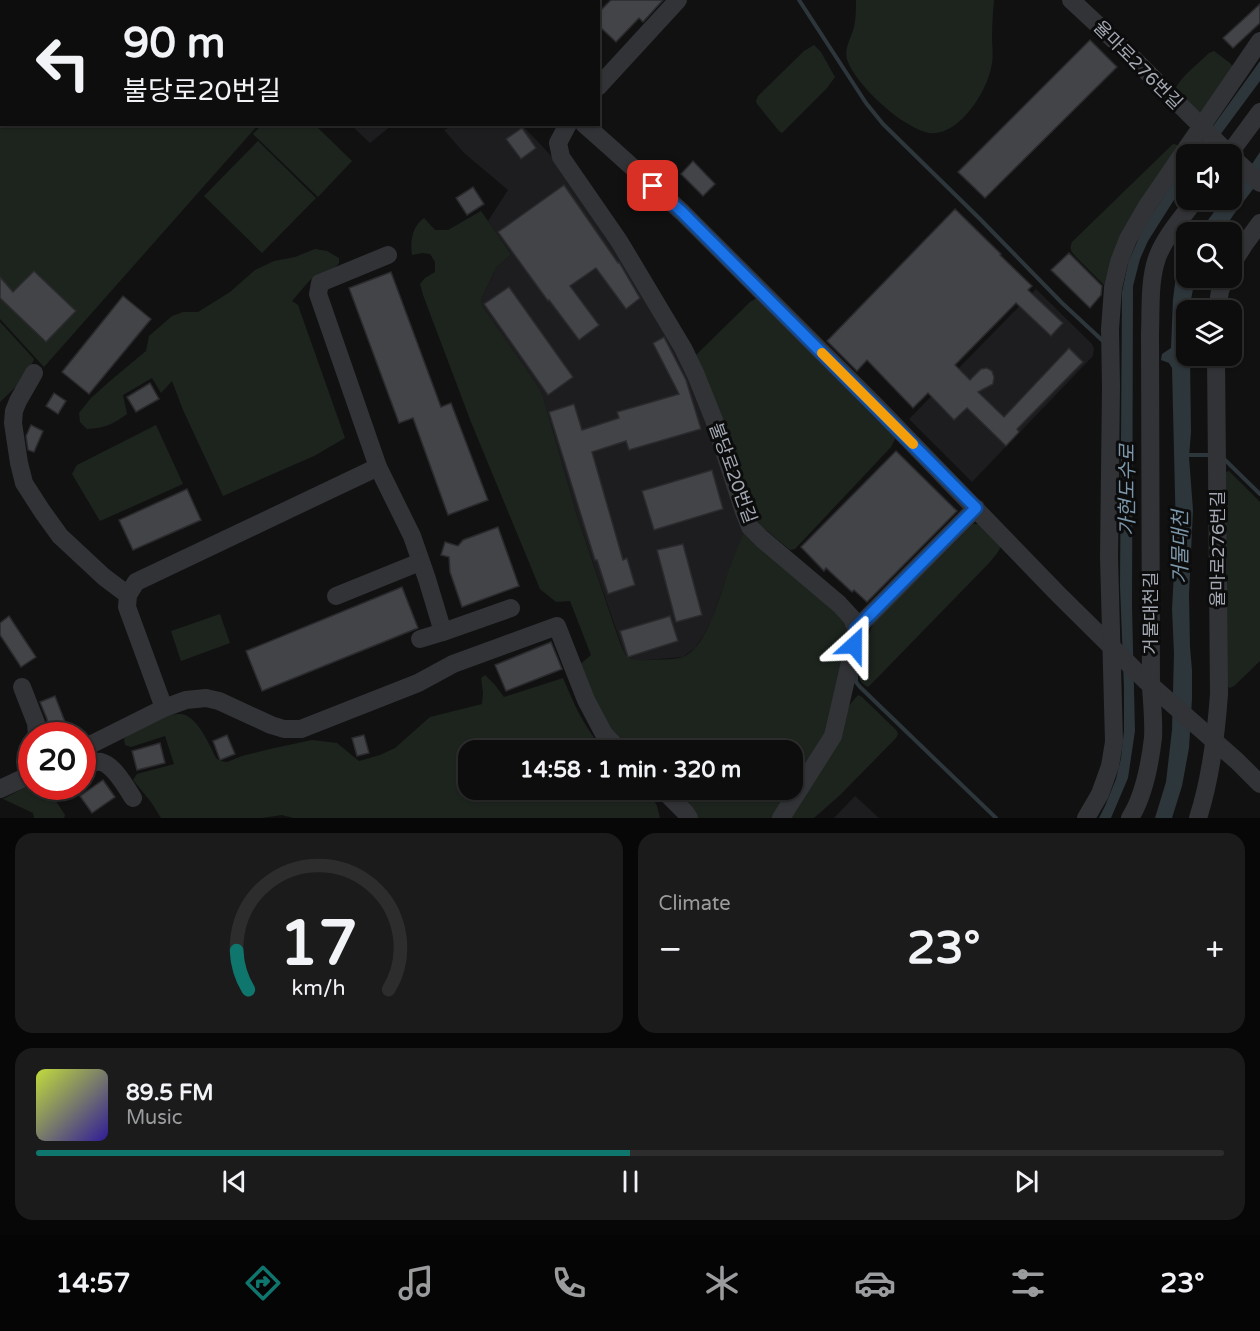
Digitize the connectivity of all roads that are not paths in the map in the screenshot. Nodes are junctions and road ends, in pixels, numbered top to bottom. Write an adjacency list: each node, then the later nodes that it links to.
1 (678, 0): 4 (street)
2 (1071, 0): 8 (street, 율마로276번길)
3 (1260, 41): 8 (street)
4 (600, 83)
5 (1260, 112): 10 (street)
6 (567, 126): 25 (street, 불당로20번길)
7 (586, 126): 20 (street)
8 (1203, 129): 9 (street, 율마로276번길); 28 (street)
9 (1219, 144)
10 (1238, 144)
11 (1242, 166): 12 (street, 율마로276번길)
12 (1260, 183)
13 (1188, 210): 30 (street, 거물대천길)
14 (1260, 223): 15 (street)
15 (1242, 248)
16 (388, 255): 19 (street)
17 (1216, 366): 34 (street, 율마로276번길)
18 (34, 373): 22 (street)
19 (378, 467): 21 (street); 22 (street)
20 (976, 508): 25 (street); 28 (street)
21 (420, 562): 23 (street); 26 (street)
22 (128, 595): 31 (street)
23 (336, 596)
24 (511, 608): 26 (street)
25 (856, 629): 43 (street)
26 (442, 632): 27 (street)
27 (420, 639)
28 (1115, 651): 30 (street); 44 (street)
29 (22, 687): 32 (street)
30 (1152, 687): 34 (street); 45 (street, 거물대천길)
31 (164, 708): 33 (street); 35 (street)
32 (36, 722)
33 (610, 740)
34 (1212, 740): 38 (street); 46 (street, 율마로276번길)
35 (96, 742)
36 (96, 762): 40 (street)
37 (18, 781): 39 (street)
38 (1260, 784)
39 (0, 789)
40 (133, 798)
41 (673, 800): 42 (street)
42 (689, 818)
43 (781, 818)
44 (1086, 818)
45 (1130, 818)
46 (1198, 818)

